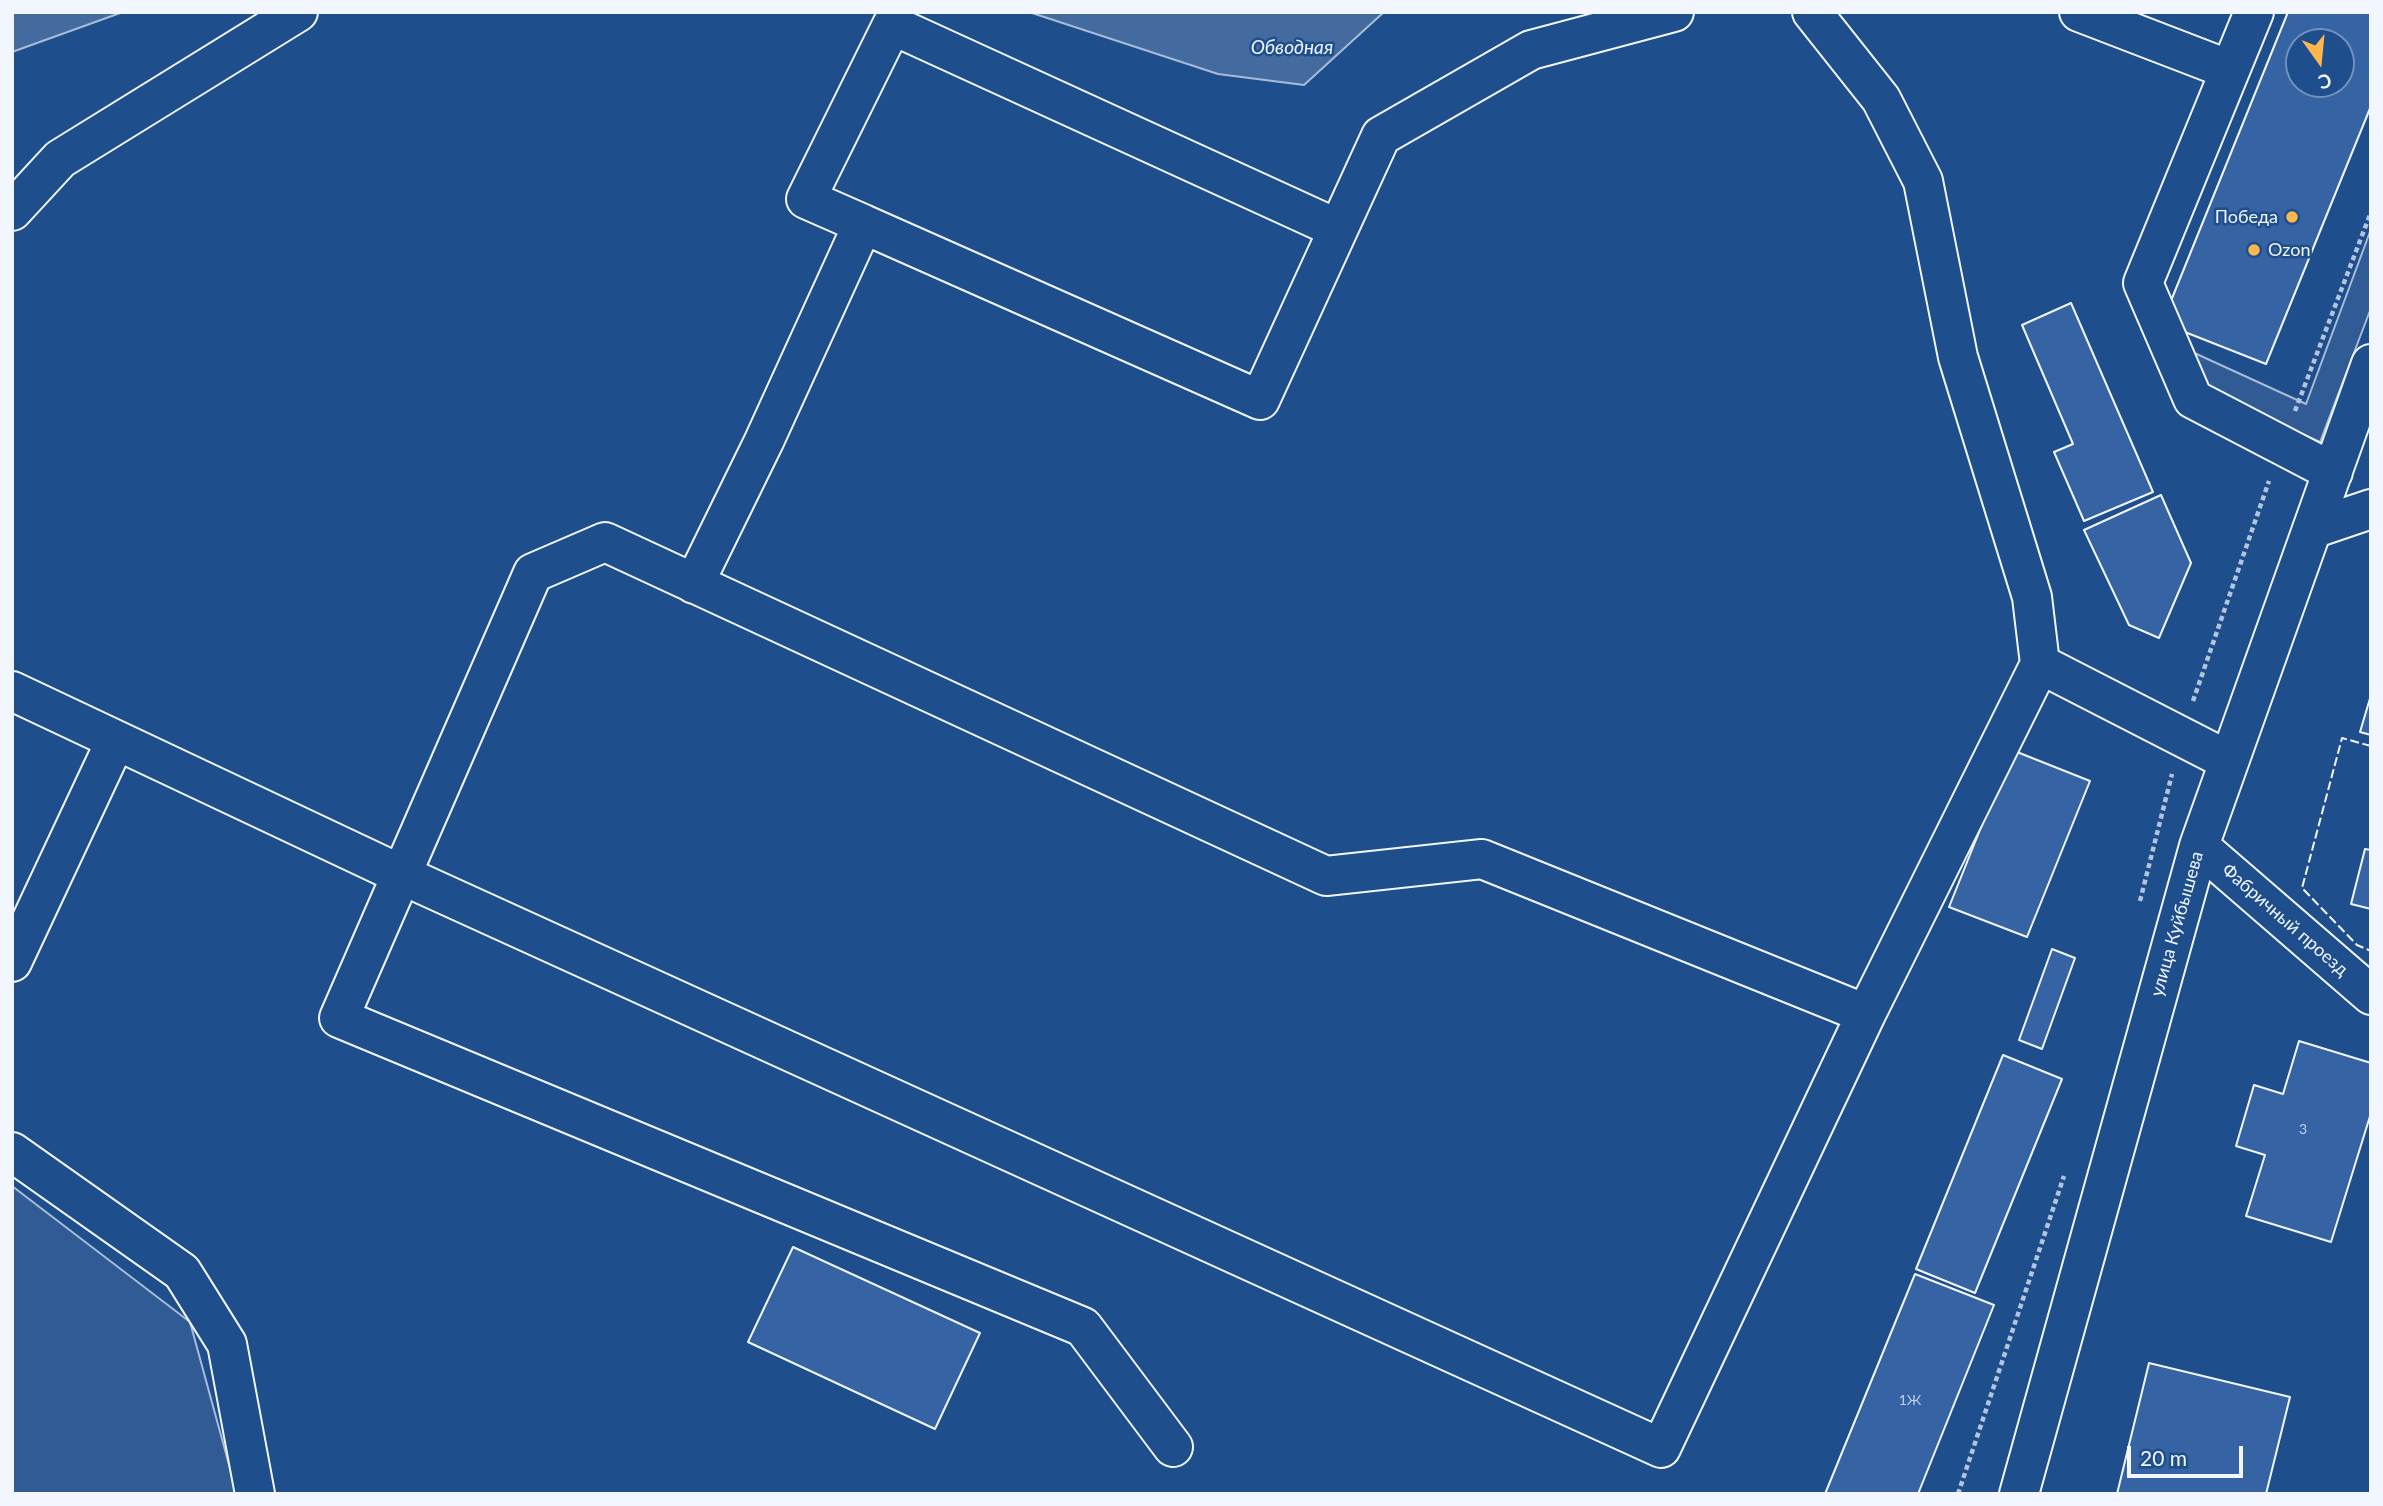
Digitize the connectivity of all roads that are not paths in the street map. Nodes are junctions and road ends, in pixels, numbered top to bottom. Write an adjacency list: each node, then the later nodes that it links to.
1 (298, 12): 8 (street)
2 (1674, 12): 10 (street)
3 (1812, 12): 16 (street)
4 (2254, 12): 7 (street)
5 (2103, 17): 7 (street)
6 (882, 18): 9 (street); 10 (street)
7 (2230, 70): 12 (street)
8 (12, 211)
9 (863, 224): 10 (street); 15 (street)
10 (1338, 229)
11 (2371, 364): 12 (street, улица Куйбышева)
12 (2333, 472): 14 (street, улица Куйбышева)
13 (2371, 509): 14 (street)
14 (2312, 529): 19 (street, улица Куйбышева)
15 (694, 583): 21 (street); 24 (street)
16 (2040, 664): 19 (street); 24 (street)
17 (12, 691): 18 (street)
18 (116, 740): 21 (street); 22 (street)
19 (2229, 761): 20 (street, улица Куйбышева)
20 (2199, 846): 23 (street, Фабричный проезд); 28 (street, улица Куйбышева)
21 (402, 875): 24 (street); 26 (street)
22 (17, 938)
23 (2371, 995)
24 (1866, 1014)
25 (12, 1152): 27 (street)
26 (1173, 1447)
27 (255, 1494)
28 (2019, 1494)

